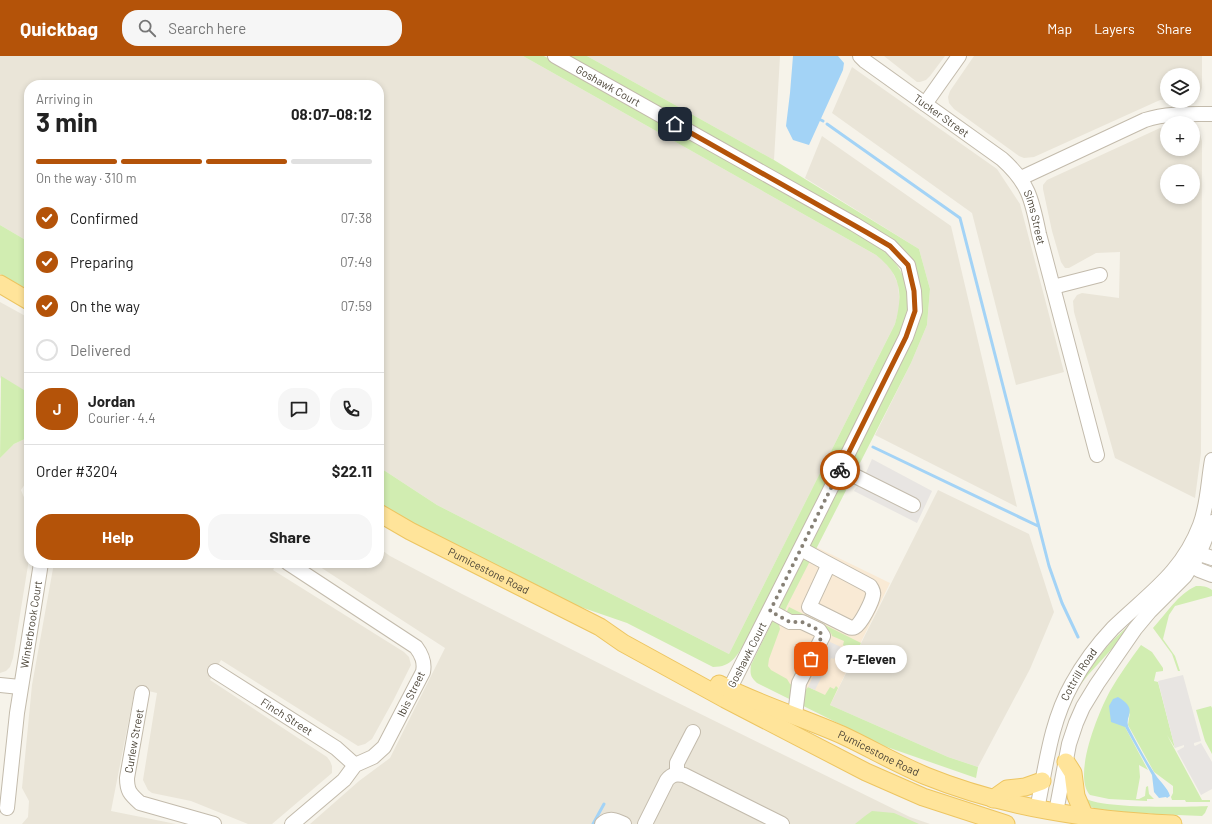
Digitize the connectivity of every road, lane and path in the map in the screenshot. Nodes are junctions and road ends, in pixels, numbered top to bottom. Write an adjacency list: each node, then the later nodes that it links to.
1 (554, 56): 13 (street, Goshawk Court)
2 (860, 56): 4 (street, Tucker Street)
3 (959, 56): 4 (street)
4 (925, 104): 6 (street, Tucker Street)
5 (1212, 114): 6 (street, Sims Street)
6 (1021, 178): 9 (street, Sims Street)
7 (1100, 275): 9 (street)
8 (0, 284): 10 (main road)
9 (1054, 287): 11 (street, Sims Street)
10 (24, 297)
11 (1097, 455)
12 (1212, 460): 18 (street, Cottrill Road)
13 (841, 469): 14 (street); 17 (street, Goshawk Court)
14 (913, 506)
15 (384, 517): 28 (main road, Pumicestone Road)
16 (1212, 522): 18 (street, Cottrill Road)
17 (800, 549): 19 (street); 23 (street, Goshawk Court)
18 (1195, 556): 22 (street); 31 (street, Cottrill Road); 34 (street, Cottrill Road)
19 (823, 561): 19 (street)
20 (40, 568): 26 (street, Winterbrook Court)
21 (296, 568): 32 (street, Ibis Street)
22 (1212, 575)
23 (770, 611): 28 (street, Goshawk Court); 29 (street)
24 (215, 671): 32 (street, Finch Street)
25 (0, 684): 26 (street)
26 (20, 687): 36 (street, Winterbrook Court)
27 (142, 693): 41 (street, Curlew Street)
28 (727, 694): 29 (main road, Pumicestone Road); 47 (main road, Pumicestone Road)
29 (795, 715): 35 (main road, Pumicestone Road)
30 (693, 732): 33 (street)
31 (1066, 762): 38 (main road); 39 (street, Cottrill Road)
32 (355, 765): 42 (street, Ibis Street)
33 (677, 774): 40 (street); 45 (street)
34 (1042, 782): 35 (main road); 37 (street, Cottrill Road)
35 (993, 799): 37 (main road, Pumicestone Road)
36 (8, 808)
37 (1036, 816): 39 (main road, Pumicestone Road)
38 (1084, 817): 39 (main road, Pumicestone Road); 48 (main road, Pumicestone Road)
39 (1055, 818)
40 (760, 819): 46 (street)
41 (214, 824)
42 (292, 824)
43 (602, 824): 44 (street)
44 (624, 824)
45 (645, 824)
46 (782, 824)
47 (1006, 824)
48 (1173, 824)

